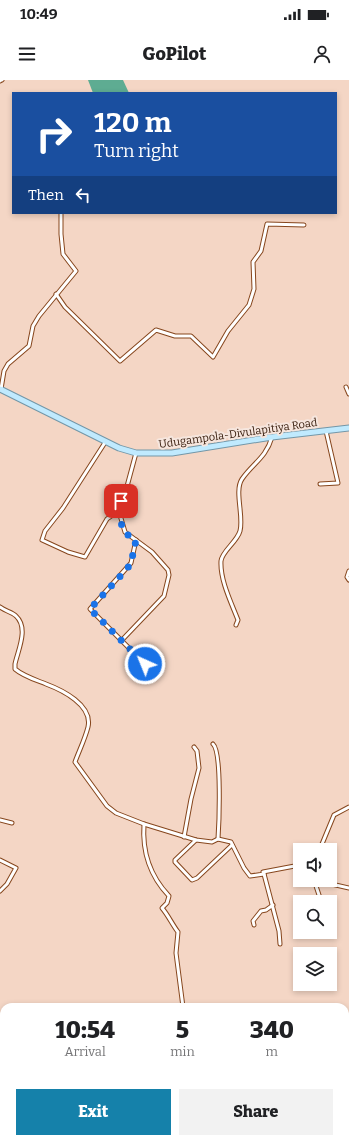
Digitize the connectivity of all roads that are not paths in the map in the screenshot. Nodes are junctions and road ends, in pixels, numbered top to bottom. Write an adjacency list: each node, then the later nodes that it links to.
1 (61, 214): 3 (street)
2 (304, 225): 3 (street)
3 (56, 294): 5 (street)
4 (346, 387): 6 (street)
5 (0, 389): 10 (main road, Udugampola-Divulapitiya Road)
6 (349, 394)
7 (349, 428): 8 (main road, Udugampola-Divulapitiya Road)
8 (326, 431): 9 (main road, Udugampola-Divulapitiya Road); 12 (street)
9 (272, 437): 11 (main road, Udugampola-Divulapitiya Road); 18 (street)
10 (106, 441): 11 (main road, Udugampola-Divulapitiya Road); 13 (street)
11 (136, 453): 13 (street)
12 (320, 484)
13 (117, 512): 14 (street)
14 (136, 540): 19 (street); 19 (street)
15 (349, 571): 16 (street)
16 (349, 580)
17 (0, 607): 26 (street)
18 (236, 625)
19 (122, 640): 20 (street)
20 (145, 664)
21 (213, 744): 28 (street)
22 (194, 747): 27 (street)
23 (349, 807): 30 (street)
24 (0, 820): 25 (street)
25 (12, 823)
26 (144, 824): 27 (street); 41 (street)
27 (184, 837): 29 (street)
28 (218, 839): 29 (street); 31 (street)
29 (196, 840): 31 (street)
30 (322, 843)
31 (232, 845): 34 (street)
32 (0, 860): 37 (street)
33 (293, 867): 34 (street)
34 (264, 874): 38 (street)
35 (337, 885): 36 (street)
36 (349, 888)
37 (0, 890)
38 (273, 905): 39 (street); 40 (street)
39 (254, 925)
40 (280, 944)
41 (182, 1003)

